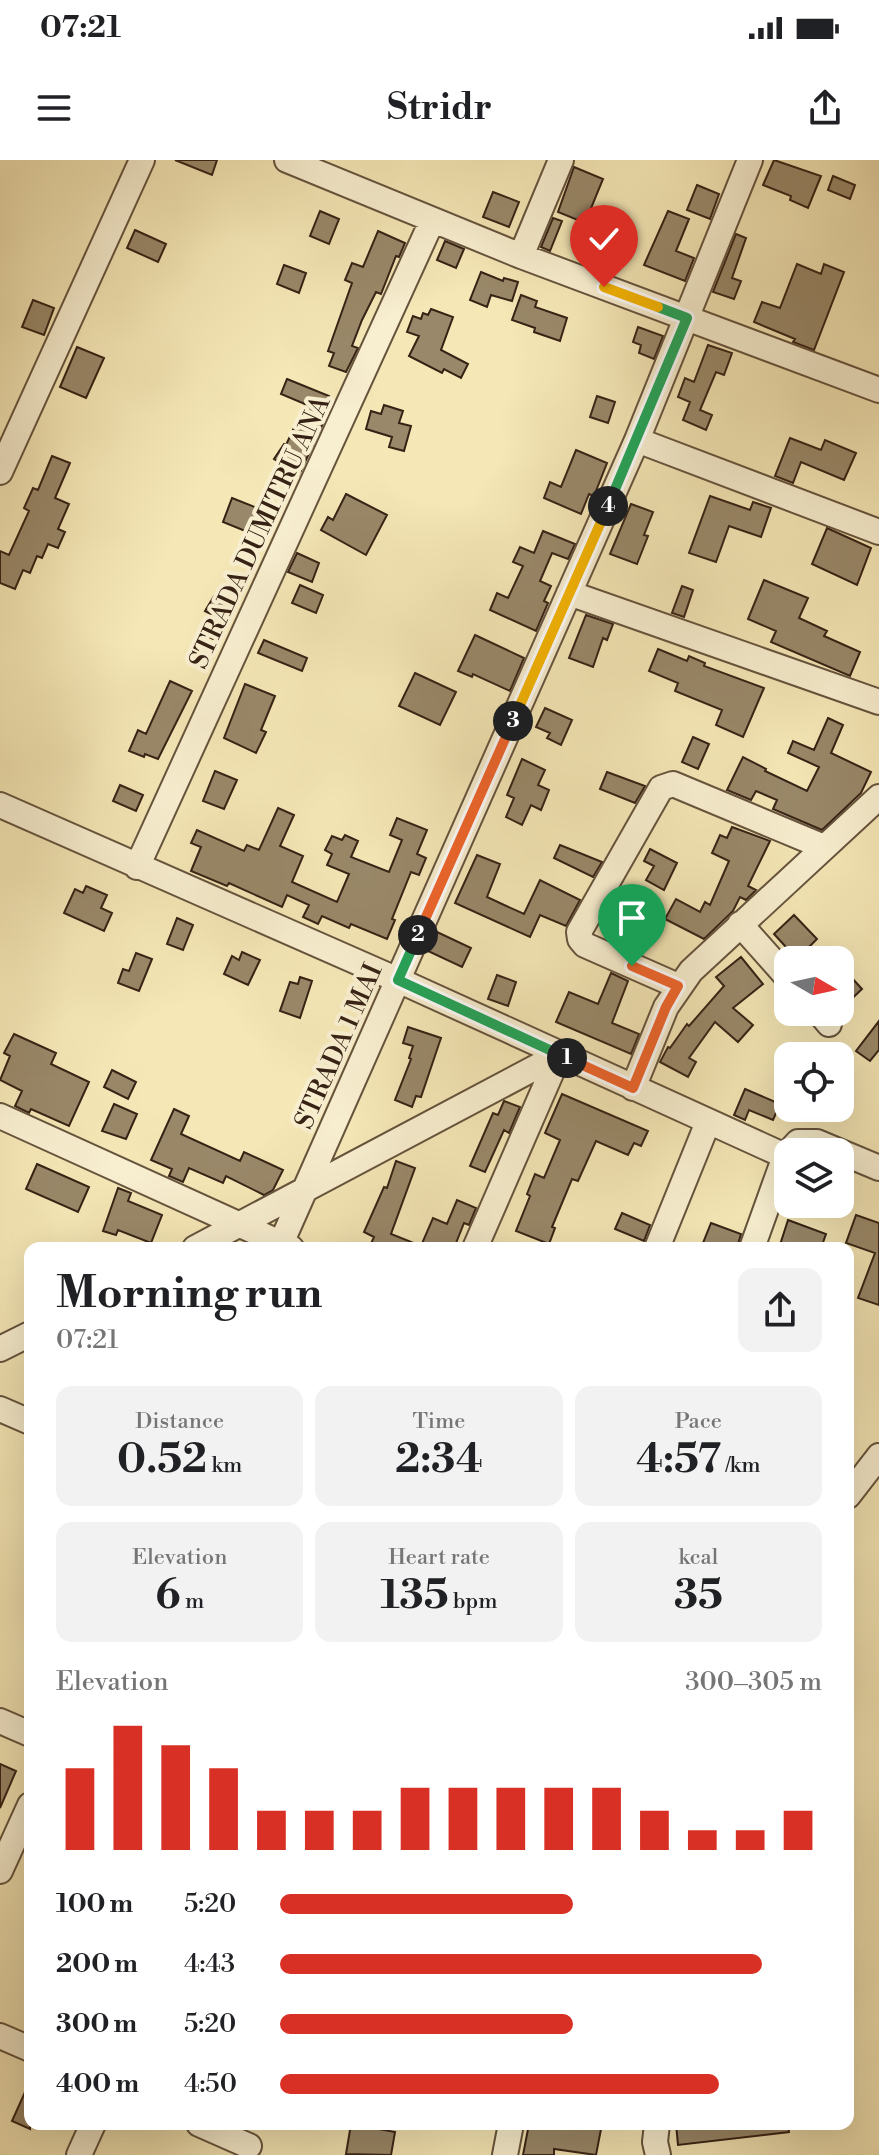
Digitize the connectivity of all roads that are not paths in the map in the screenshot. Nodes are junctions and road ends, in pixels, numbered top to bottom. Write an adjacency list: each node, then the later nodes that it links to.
1 (142, 160): 10 (street)
2 (287, 160): 5 (street)
3 (561, 160): 6 (street)
4 (750, 160): 7 (street, STRADA 1 MAI)
5 (432, 221): 6 (street); 17 (street, STRADA DUMITRU ANA)
6 (521, 256): 7 (street)
7 (687, 318): 8 (street); 9 (street, STRADA 1 MAI)
8 (879, 390)
9 (637, 440): 11 (street); 12 (street, STRADA 1 MAI)
10 (0, 472)
11 (879, 532)
12 (569, 593): 13 (street); 20 (street, STRADA 1 MAI)
13 (879, 702)
14 (879, 797): 16 (street)
15 (0, 805): 17 (street)
16 (824, 847): 18 (street); 21 (street)
17 (137, 867): 20 (street)
18 (740, 924): 19 (street); 21 (street)
19 (774, 962)
20 (398, 980): 22 (street); 30 (street, STRADA 1 MAI)
21 (678, 986): 23 (street)
22 (559, 1055): 23 (street); 30 (street); 35 (street)
23 (633, 1088): 25 (street)
24 (0, 1116): 31 (street)
25 (708, 1122): 26 (street); 36 (street)
26 (774, 1151)
27 (854, 1156): 28 (street)
28 (877, 1164)
29 (774, 1187): 37 (street)
30 (304, 1192): 31 (street); 34 (street, STRADA 1 MAI)
31 (239, 1225): 32 (street); 33 (street)
32 (206, 1242)
33 (273, 1242)
34 (285, 1242)
35 (478, 1242)
36 (659, 1242)
37 (754, 1242)
38 (24, 1337): 39 (street)
39 (0, 1349)
40 (0, 1409): 41 (street)
41 (24, 1419)
42 (879, 1456): 43 (street)
43 (854, 1480)
44 (0, 1721): 45 (street)
45 (24, 1731)
46 (24, 1818): 47 (street)
47 (0, 1871)
48 (0, 2036): 49 (street)
49 (24, 2046)
50 (90, 2130): 55 (street)
51 (213, 2130): 54 (street)
52 (510, 2130): 56 (street)
53 (656, 2130): 57 (street)
54 (249, 2146)
55 (79, 2155)
56 (505, 2155)
57 (658, 2155)

